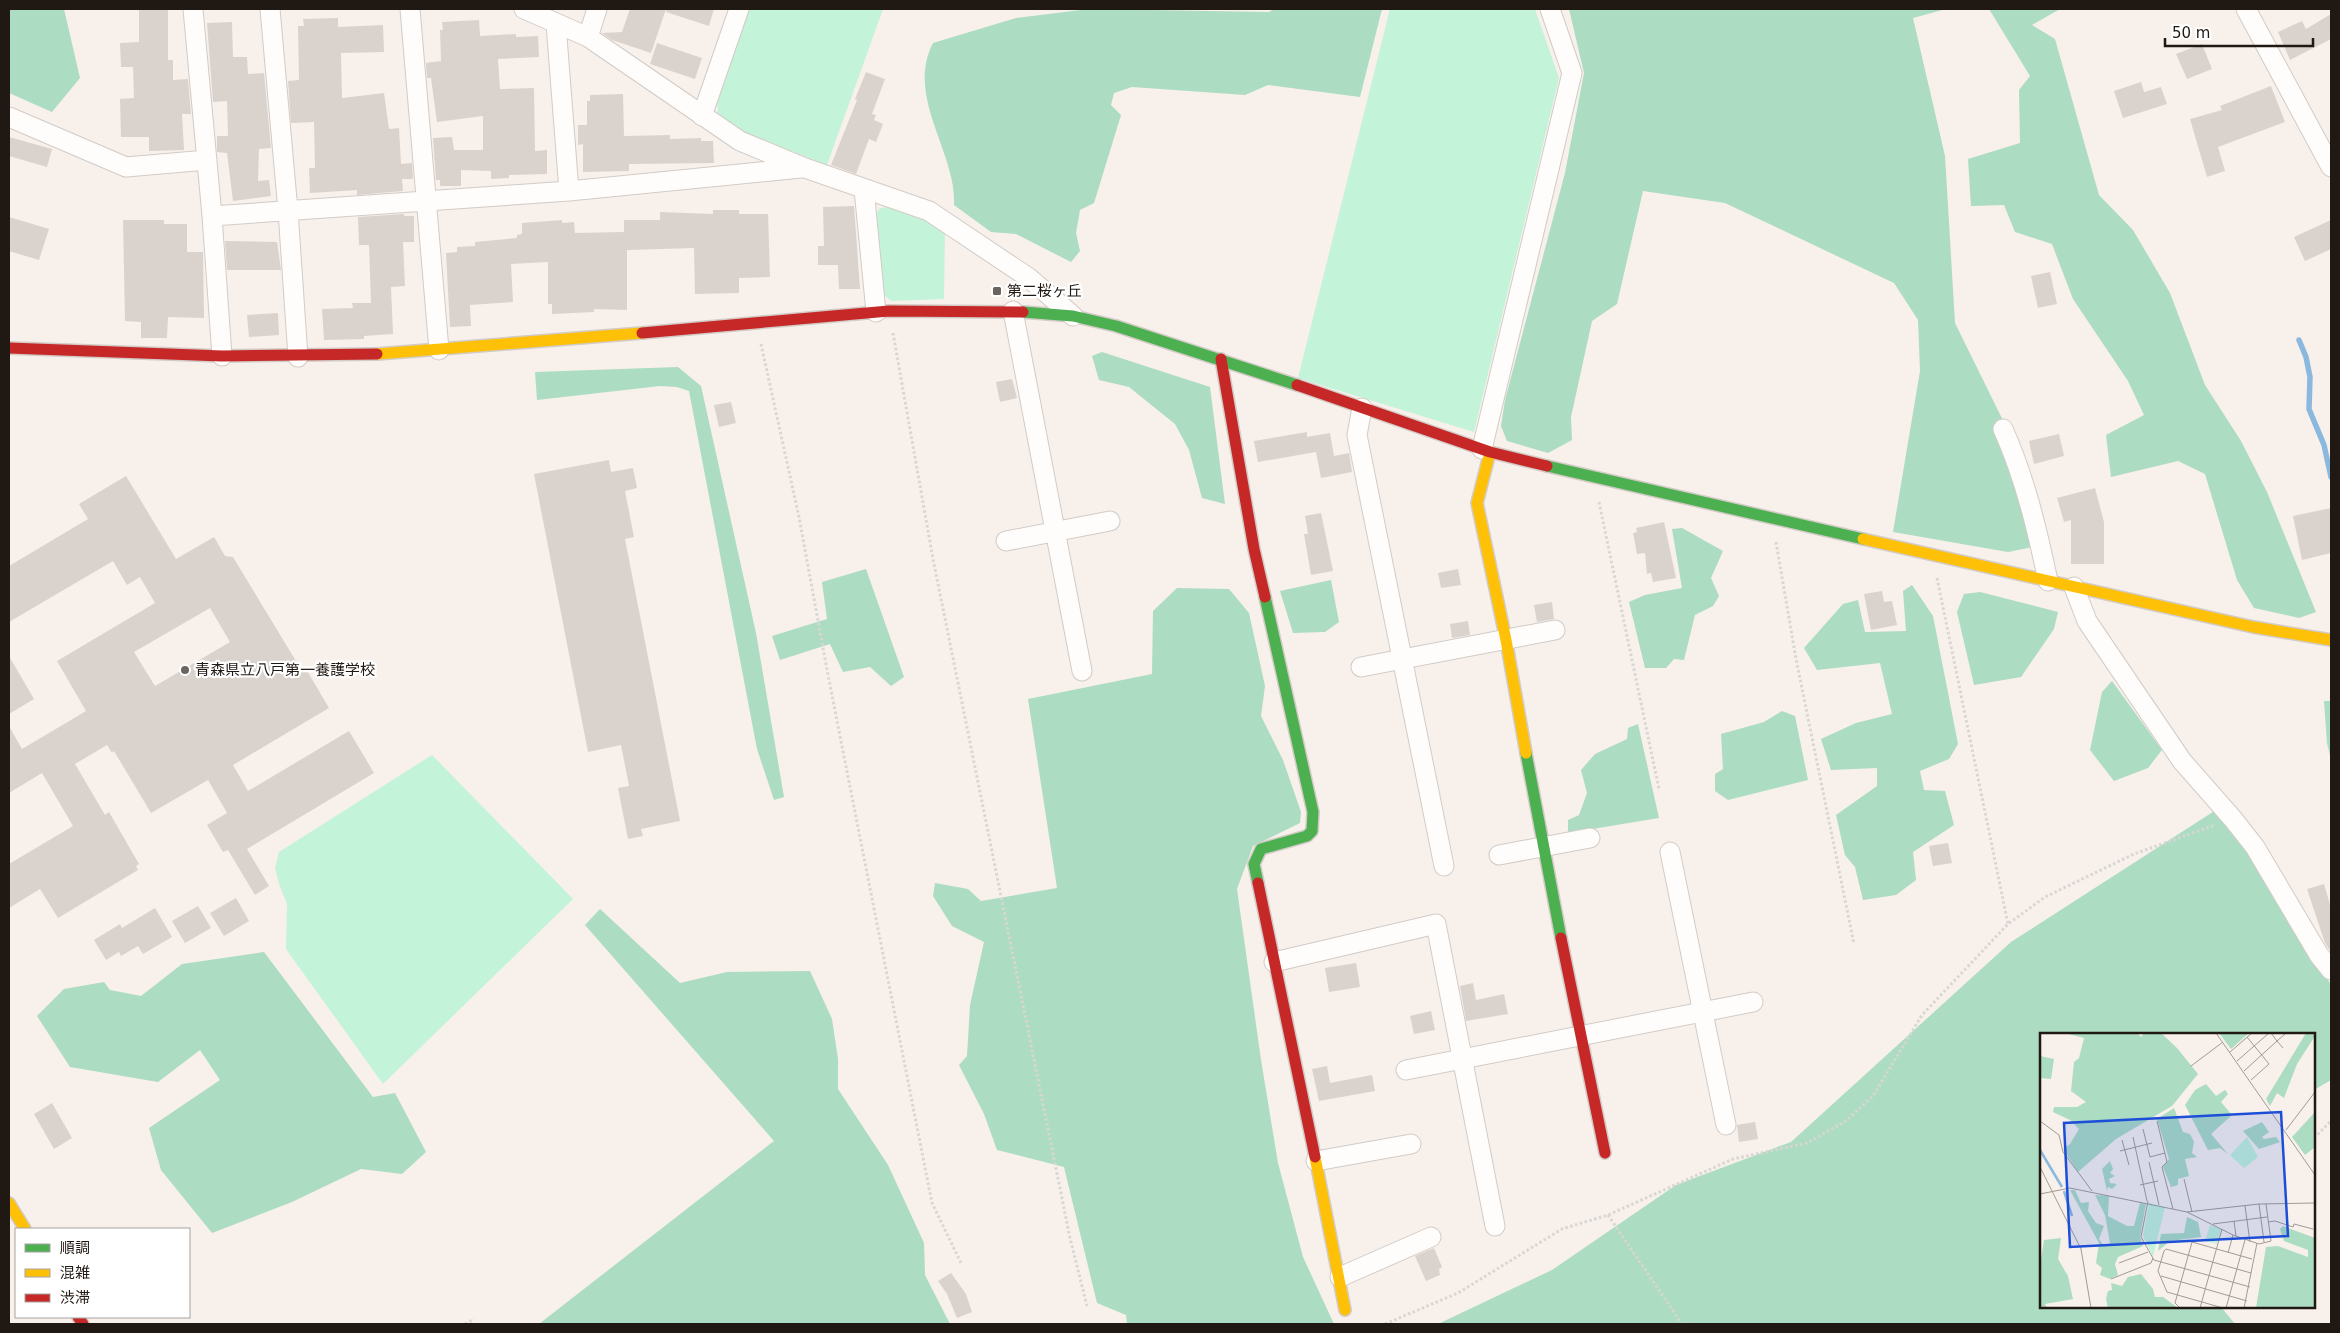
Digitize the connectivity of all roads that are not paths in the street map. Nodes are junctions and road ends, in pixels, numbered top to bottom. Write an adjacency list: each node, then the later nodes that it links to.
1 (193, 9): 13 (street)
2 (270, 9): 19 (street)
3 (410, 9): 18 (street)
4 (524, 9): 9 (street)
5 (598, 9): 10 (street)
6 (739, 9): 11 (street)
7 (1550, 9): 31 (street)
8 (2246, 9): 14 (street)
9 (556, 24): 10 (street); 17 (street)
10 (588, 37): 11 (street)
11 (702, 116): 15 (street)
12 (9, 118): 13 (street)
13 (207, 160): 20 (street)
14 (2331, 167)
15 (805, 168): 16 (street); 17 (street)
16 (864, 189): 21 (street); 23 (street)
17 (570, 191): 18 (street)
18 (426, 201): 19 (street); 25 (street)
19 (288, 211): 20 (street); 27 (street)
20 (212, 216): 26 (street)
21 (882, 311): 22 (street); 25 (street)
22 (1013, 311): 23 (street); 33 (street)
23 (1073, 316): 28 (street)
24 (9, 348): 26 (street)
25 (439, 350): 27 (street)
26 (222, 356): 27 (street)
27 (298, 357)
28 (1221, 359): 29 (street); 48 (street)
29 (1362, 408): 31 (street); 40 (street)
30 (2003, 429): 35 (street)
31 (1486, 451): 35 (street); 38 (street)
32 (1110, 521): 33 (street)
33 (1055, 531): 34 (street); 42 (street)
34 (1006, 541)
35 (2048, 581): 36 (street)
36 (2074, 587): 39 (street); 49 (street)
37 (1555, 630): 38 (street)
38 (1506, 640): 40 (street); 44 (street)
39 (2331, 640)
40 (1402, 659): 41 (street); 47 (street)
41 (1361, 667)
42 (1082, 671)
43 (1590, 838): 44 (street)
44 (1543, 847): 46 (street); 52 (street)
45 (1670, 852): 51 (street)
46 (1499, 855)
47 (1444, 866)
48 (1274, 962): 53 (street); 58 (street)
49 (2331, 970)
50 (1753, 1002): 51 (street)
51 (1703, 1011): 52 (street); 55 (street)
52 (1581, 1034): 53 (street); 57 (street)
53 (1463, 1058): 54 (street); 60 (street)
54 (1406, 1070)
55 (1726, 1125)
56 (1411, 1144): 58 (street)
57 (1605, 1152)
58 (1316, 1161): 63 (street)
59 (9, 1203): 61 (street)
60 (1495, 1226)
61 (24, 1228)
62 (1431, 1237): 63 (street)
63 (1340, 1277): 64 (street)
64 (1345, 1310)

